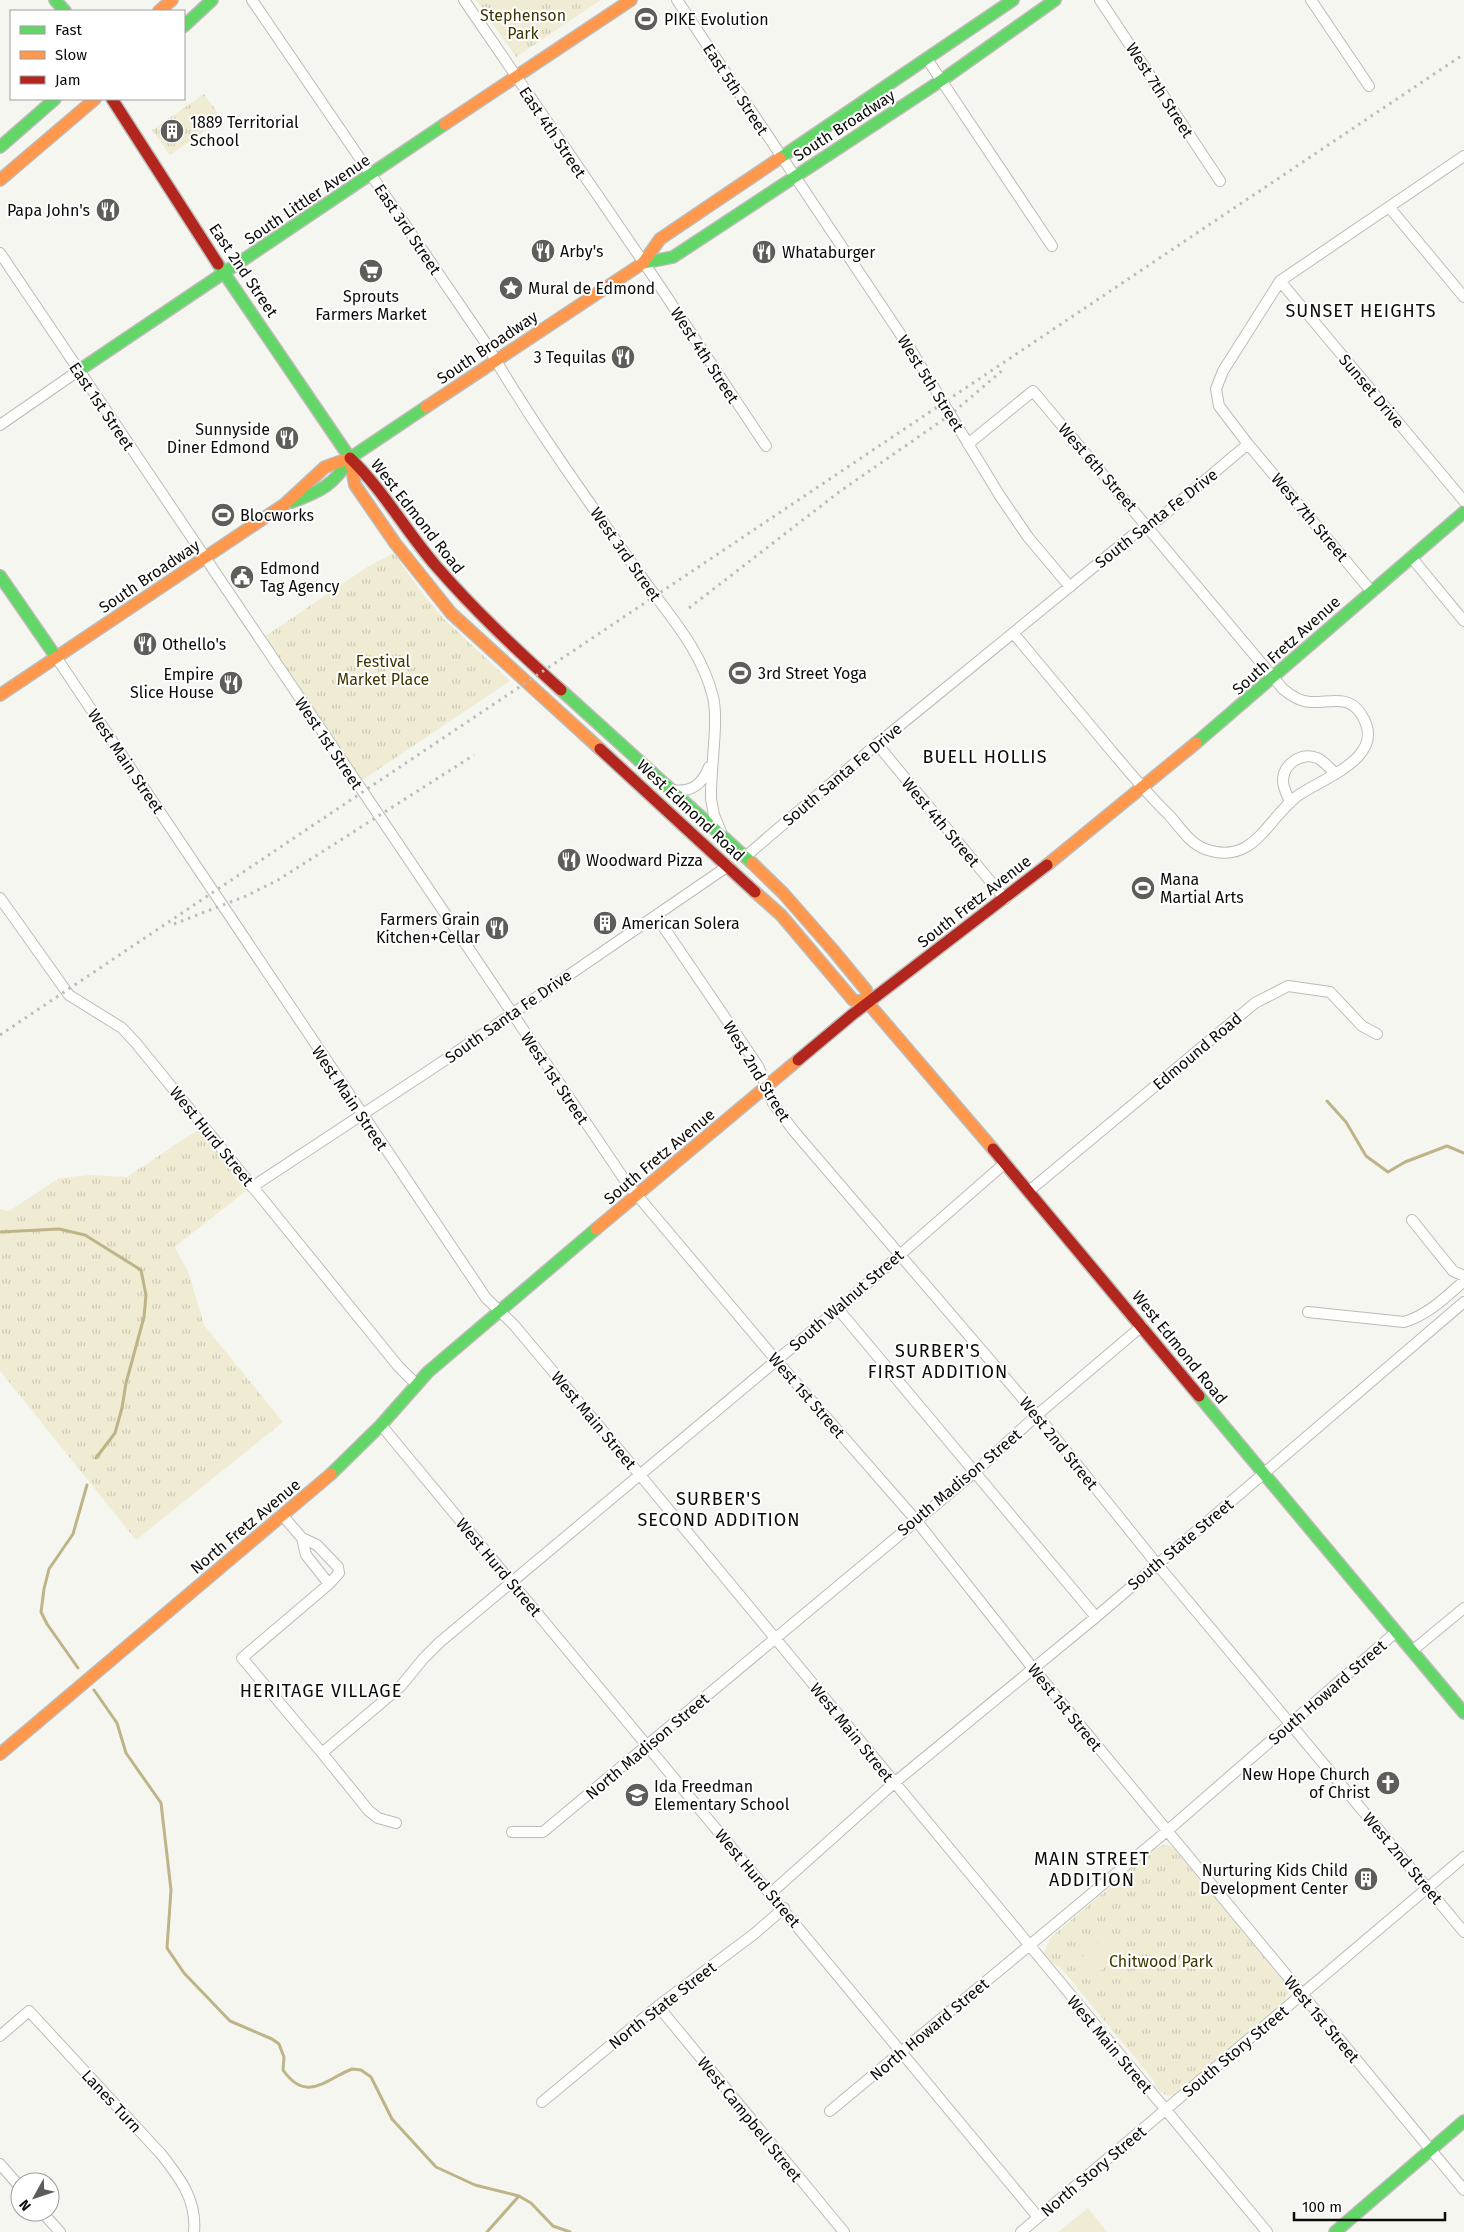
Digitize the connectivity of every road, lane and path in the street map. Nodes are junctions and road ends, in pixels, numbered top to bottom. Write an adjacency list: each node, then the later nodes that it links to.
1 (55, 0): 12 (main road)
2 (172, 0): 13 (main road)
3 (212, 0): 14 (main road)
4 (252, 0): 25 (street, East 3rd Street)
5 (464, 0): 16 (street, East 4th Street)
6 (631, 0): 16 (main road, South Littler Avenue)
7 (677, 0): 24 (street, East 5th Street)
8 (1013, 0): 15 (main road, South Broadway)
9 (1056, 0): 17 (main road, South Broadway)
10 (1100, 0): 28 (street, West 7th Street)
11 (1311, 0): 18 (street)
12 (64, 10)
13 (160, 10)
14 (185, 25)
15 (927, 59): 17 (street); 24 (main road, South Broadway)
16 (516, 77): 25 (main road, South Littler Avenue); 32 (street, East 4th Street)
17 (942, 80): 26 (main road, South Broadway); 30 (street)
18 (1369, 86)
19 (54, 100): 22 (main road)
20 (94, 100): 27 (main road)
21 (113, 100): 33 (main road, East 2nd Street)
22 (0, 147)
23 (1464, 156): 29 (street)
24 (781, 158): 26 (street, East 5th Street); 32 (main road, South Broadway)
25 (371, 176): 33 (main road, South Littler Avenue); 36 (street, East 3rd Street)
26 (795, 177): 32 (main road, South Broadway); 39 (street, West 5th Street)
27 (0, 180)
28 (1220, 181)
29 (1389, 207): 34 (street); 35 (street)
30 (1052, 246)
31 (0, 253): 37 (street, East 1st Street)
32 (643, 263): 36 (main road, South Broadway); 41 (street, West 4th Street)
33 (225, 274): 37 (main road, South Littler Avenue); 42 (main road, East 2nd Street)
34 (1280, 281): 40 (street); 43 (street, Sunset Drive)
35 (1464, 297)
36 (495, 360): 42 (main road, South Broadway); 58 (street, West 3rd Street)
37 (78, 371): 38 (street, South Littler Avenue); 48 (street, East 1st Street)
38 (0, 425)
39 (968, 444): 46 (street, West 6th Street); 50 (street, West 5th Street)
40 (1248, 444): 46 (street, South Santa Fe Drive); 51 (street, West 7th Street)
41 (766, 446)
42 (350, 458): 44 (main road, South Broadway); 44 (main road, South Broadway); 61 (main road, West Edmond Road); 65 (main road, West Edmond Road)
43 (1464, 501)
44 (285, 504): 48 (main road, South Broadway)
45 (1464, 512): 47 (main road, South Fretz Avenue)
46 (1148, 526): 50 (street, South Santa Fe Drive); 55 (street, West 6th Street)
47 (1411, 557): 51 (main road, South Fretz Avenue); 52 (street)
48 (205, 559): 54 (main road, South Broadway); 70 (street, West 1st Street)
49 (0, 576): 54 (main road)
50 (1070, 587): 53 (street, South Santa Fe Drive)
51 (1371, 590): 55 (main road, South Fretz Avenue)
52 (1464, 621)
53 (1014, 634): 57 (street, South Santa Fe Drive); 60 (street)
54 (56, 657): 56 (main road, South Broadway); 73 (street, West Main Street)
55 (1272, 678): 59 (street, West 6th Street); 60 (main road, South Fretz Avenue)
56 (0, 695)
57 (877, 744): 64 (street, South Santa Fe Drive); 67 (street, West 4th Street)
58 (711, 762): 61 (street, West 3rd Street); 63 (street, West 3rd Street)
59 (1335, 773): 62 (street, West 6th Street); 62 (street)
60 (1143, 788): 62 (street, West 6th Street); 67 (main road, South Fretz Avenue)
61 (672, 790): 63 (main road, West Edmond Road)
62 (1290, 803)
63 (728, 842): 64 (main road, West Edmond Road)
64 (745, 857): 69 (main road, West Edmond Road)
65 (728, 866): 68 (street, South Santa Fe Drive); 69 (main road, West Edmond Road)
66 (0, 898): 75 (street, West Hurd Street)
67 (1005, 899): 69 (main road, South Fretz Avenue)
68 (656, 916): 70 (street, South Santa Fe Drive); 72 (street, West 2nd Street)
69 (868, 1003): 72 (main road, South Fretz Avenue); 74 (main road, West Edmond Road)
70 (512, 1015): 73 (street, South Santa Fe Drive); 77 (street, West 1st Street)
71 (1377, 1034): 76 (street, Edmound Road)
72 (766, 1087): 77 (main road, South Fretz Avenue); 79 (street, West 2nd Street)
73 (362, 1115): 75 (street, South Santa Fe Drive); 84 (street, West Main Street)
74 (1005, 1163): 76 (main road, West Edmond Road); 79 (street, South Walnut Street)
75 (252, 1187): 88 (street, West Hurd Street)
76 (1029, 1191): 86 (main road, West Edmond Road)
77 (637, 1195): 84 (main road, South Fretz Avenue); 87 (street, West 1st Street)
78 (1412, 1220): 80 (street)
79 (899, 1254): 83 (street, South Walnut Street); 89 (street, West 2nd Street)
80 (1464, 1276)
81 (1464, 1281): 85 (street)
82 (1464, 1302): 92 (street, South State Street)
83 (838, 1309): 87 (street, South Walnut Street); 91 (street)
84 (499, 1311): 88 (main road, North Fretz Avenue); 93 (street, West Main Street)
85 (1308, 1312)
86 (1142, 1326): 89 (street, South Madison Street); 92 (main road, West Edmond Road)
87 (776, 1360): 93 (street, South Walnut Street); 95 (street, West 1st Street)
88 (417, 1386): 90 (main road, North Fretz Avenue)
89 (1037, 1415): 91 (street, South Madison Street); 97 (street, West 2nd Street)
90 (381, 1425): 94 (main road, North Fretz Avenue); 98 (street, West Hurd Street)
91 (975, 1472): 95 (street, South Madison Street); 101 (street)
92 (1263, 1474): 97 (street, South State Street); 102 (main road, West Edmond Road)
93 (640, 1475): 98 (street, South Walnut Street); 103 (street, West Main Street)
94 (283, 1516): 96 (street); 110 (main road, North Fretz Avenue)
95 (916, 1519): 103 (street, South Madison Street); 105 (street, West 1st Street)
96 (302, 1538): 99 (street); 99 (street)
97 (1156, 1563): 101 (street, South State Street); 107 (street, West 2nd Street)
98 (512, 1583): 108 (street, West Hurd Street); 109 (street, South Walnut Street)
99 (329, 1584): 109 (street)
100 (1464, 1608): 104 (street, South Howard Street)
101 (1096, 1617): 105 (street, South State Street)
102 (1396, 1632): 104 (main road, West Edmond Road); 107 (street, South Howard Street)
103 (775, 1639): 108 (street, North Madison Street); 111 (street, West Main Street)
104 (1412, 1651): 106 (main road, West Edmond Road)
105 (1032, 1668): 111 (street, South State Street); 113 (street, West 1st Street)
106 (1464, 1713)
107 (1290, 1724): 113 (street, South Howard Street); 116 (street, West 2nd Street)
108 (647, 1747): 114 (street, North Madison Street); 117 (street, West Hurd Street)
109 (322, 1753): 112 (street)
110 (0, 1754)
111 (894, 1783): 117 (street); 120 (street, West Main Street)
112 (396, 1823)
113 (1167, 1831): 120 (street, South Howard Street); 121 (street, West 1st Street)
114 (512, 1832)
115 (1464, 1857): 116 (street, South Story Street)
116 (1427, 1887): 119 (street, West 2nd Street); 121 (street, South Story Street)
117 (771, 1893): 118 (street, West Hurd Street)
118 (784, 1908): 122 (street, North State Street); 124 (street, West Hurd Street)
119 (1464, 1932)
120 (1028, 1946): 124 (street, North Howard Street); 127 (street, West Main Street)
121 (1302, 1995): 127 (street, South Story Street); 129 (street, West 1st Street)
122 (658, 2006): 125 (street, North State Street); 137 (street, West Campbell Street)
123 (0, 2036): 136 (street, Lanes Turn)
124 (903, 2052): 126 (street, North Howard Street); 133 (street, West Hurd Street)
125 (542, 2102)
126 (830, 2110)
127 (1165, 2110): 133 (street, North Story Street); 139 (street, West Main Street)
128 (1464, 2121): 129 (main road)
129 (1430, 2150): 132 (street, West 1st Street); 140 (main road)
130 (0, 2164): 131 (street)
131 (10, 2176)
132 (1464, 2190)
133 (1038, 2217): 138 (street, North Story Street)
134 (51, 2222): 135 (street)
135 (60, 2232)
136 (194, 2232)
137 (844, 2232)
138 (1020, 2232)
139 (1267, 2232)
140 (1334, 2232)

